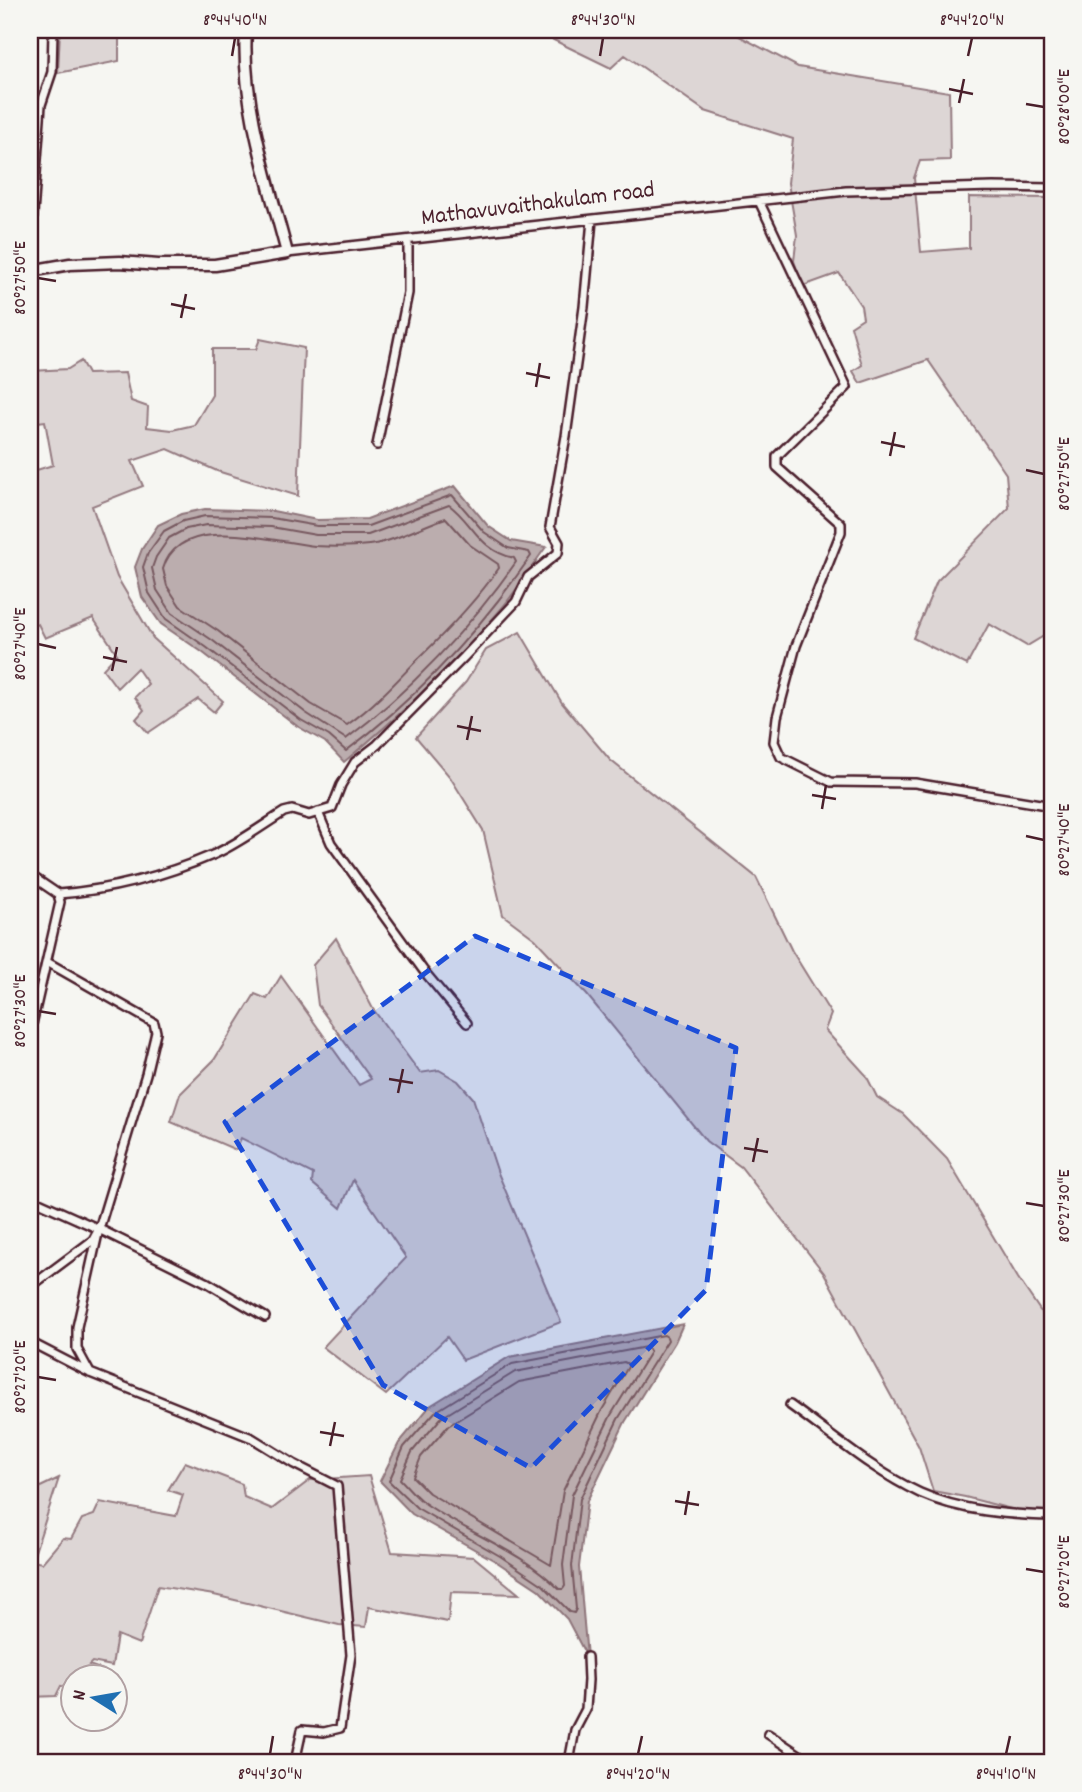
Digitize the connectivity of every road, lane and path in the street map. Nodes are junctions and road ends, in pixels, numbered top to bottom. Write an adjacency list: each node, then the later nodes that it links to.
1 (53, 30): 8 (street)
2 (246, 30): 7 (street)
3 (1052, 188): 4 (street, Mathavuvaithakulam road)
4 (759, 201): 5 (street, Mathavuvaithakulam road); 11 (street)
5 (592, 220): 6 (street, Mathavuvaithakulam road); 12 (street)
6 (408, 241): 7 (street, Mathavuvaithakulam road); 10 (street)
7 (287, 253): 9 (street, Mathavuvaithakulam road)
8 (30, 255)
9 (30, 271)
10 (377, 445)
11 (1052, 806)
12 (318, 812): 14 (street); 16 (street)
13 (30, 875): 14 (street)
14 (58, 894): 15 (street)
15 (47, 962): 17 (street); 19 (street)
16 (467, 1023)
17 (30, 1033)
18 (30, 1198): 19 (street)
19 (99, 1229): 20 (street); 21 (street); 23 (street)
20 (30, 1287)
21 (265, 1318)
22 (30, 1342): 23 (street)
23 (90, 1373): 28 (street)
24 (790, 1405): 25 (street)
25 (1052, 1516)
26 (587, 1657): 29 (street)
27 (768, 1734): 30 (street)
28 (295, 1762)
29 (569, 1762)
30 (810, 1762)

